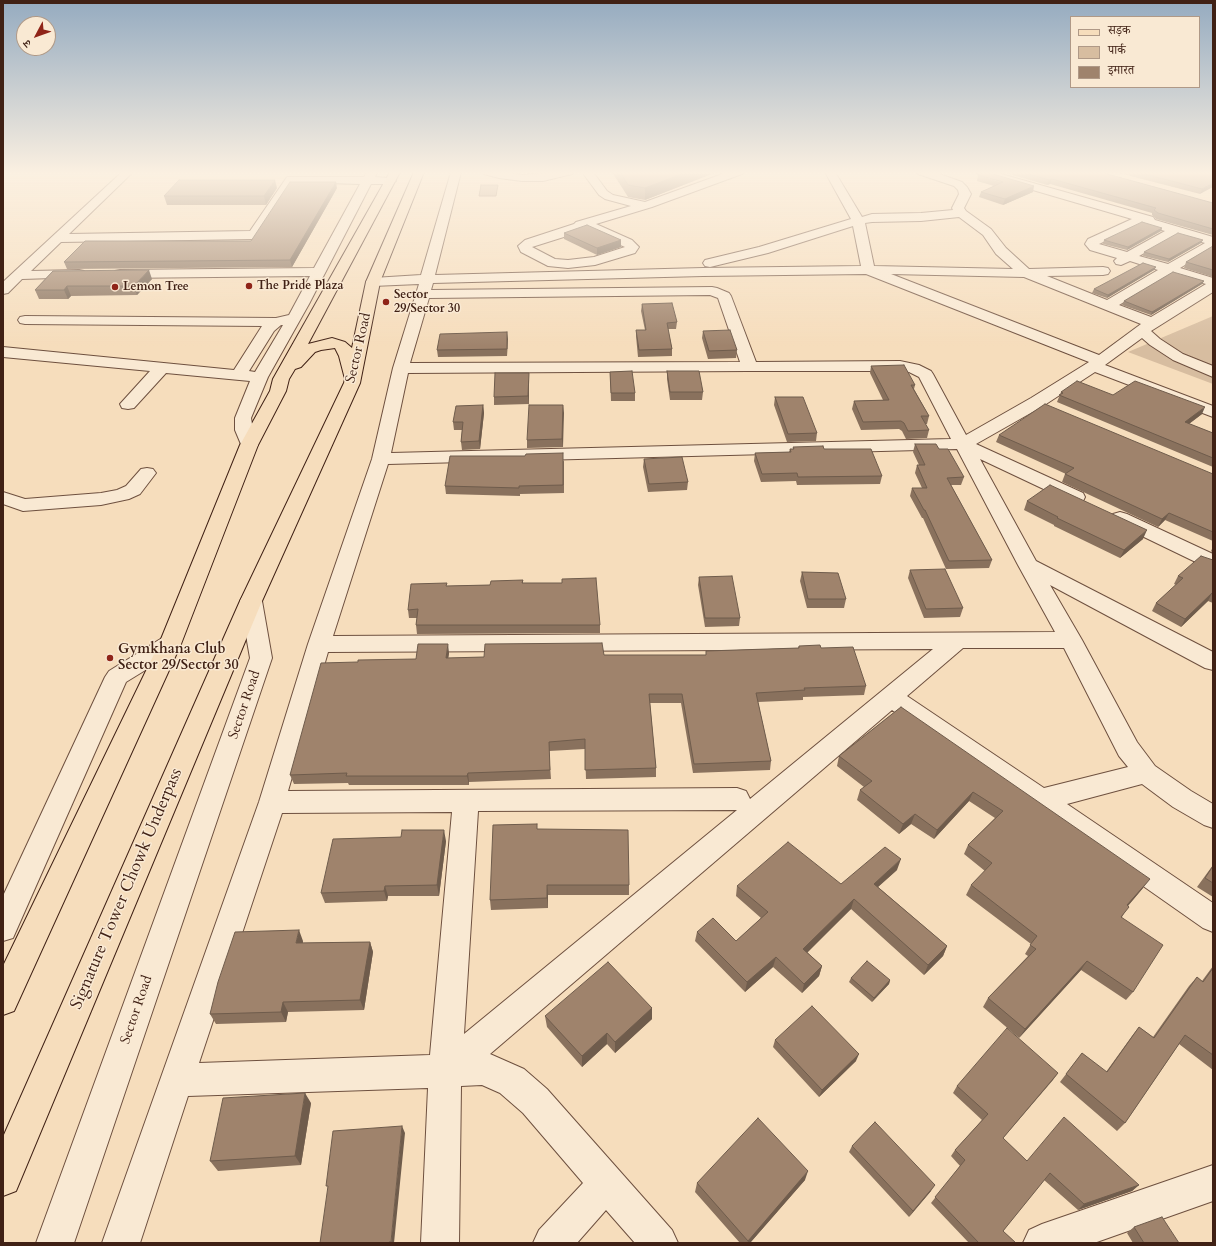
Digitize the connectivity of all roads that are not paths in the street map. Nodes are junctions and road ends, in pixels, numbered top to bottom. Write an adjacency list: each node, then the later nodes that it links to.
1 (55, 230): 15 (street)
2 (258, 230): 15 (street)
3 (341, 230): 23 (street)
4 (363, 230): 29 (main road)
5 (395, 230): 30 (main road, Sector Road)
6 (440, 230): 32 (street)
7 (560, 230): 16 (street)
8 (569, 230): 20 (street)
9 (600, 230): 20 (street)
10 (828, 230): 24 (street)
11 (860, 230): 21 (street)
12 (984, 230): 27 (street)
13 (1118, 230): 18 (street)
14 (1176, 230): 17 (street); 18 (street)
15 (52, 232): 28 (street)
16 (529, 239)
17 (1213, 242): 19 (street)
18 (1129, 256): 19 (street); 22 (street)
19 (1169, 269): 31 (street); 37 (street)
20 (568, 270): 24 (street); 32 (street)
21 (868, 270): 24 (street); 27 (street); 45 (street)
22 (1103, 271): 27 (street); 35 (street)
23 (318, 272): 26 (street); 36 (street)
24 (703, 272)
25 (89, 274): 28 (street)
26 (105, 274)
27 (1026, 274): 35 (street)
28 (19, 275): 34 (street)
29 (337, 279): 36 (street); 42 (main road)
30 (373, 282): 32 (street); 43 (main road, Sector Road)
31 (1213, 282)
32 (425, 286): 46 (street); 48 (street)
33 (1213, 286): 41 (street)
34 (3, 290)
35 (1068, 290): 37 (street)
36 (302, 304): 38 (street)
37 (1107, 306): 41 (street)
38 (293, 318): 40 (street); 51 (street)
39 (25, 320): 40 (street)
40 (276, 322): 50 (street)
41 (1147, 326): 45 (street); 49 (street)
42 (307, 333): 43 (main road); 52 (main road)
43 (362, 335): 53 (main road, Sector Road)
44 (3, 352): 47 (street)
45 (1097, 363): 54 (street); 57 (street)
46 (750, 367): 48 (street); 58 (street)
47 (162, 368): 50 (street); 55 (street)
48 (401, 368): 60 (street)
49 (1213, 372)
50 (239, 375): 51 (street)
51 (260, 377): 59 (street)
52 (281, 380): 53 (main road); 59 (main road)
53 (352, 382): 65 (main road, Sector Road)
54 (1037, 402): 56 (street); 58 (street)
55 (128, 404)
56 (1056, 410)
57 (1213, 412)
58 (963, 444): 60 (street); 63 (street); 64 (street)
59 (249, 446): 68 (main road)
60 (381, 459): 69 (street)
61 (147, 473): 62 (street)
62 (3, 498)
63 (1213, 562)
64 (1028, 565): 67 (street); 70 (street)
65 (251, 601): 83 (main road, Signature Tower Chowk Underpass); 86 (street, Sector Road)
66 (957, 640): 67 (street); 69 (street); 71 (street)
67 (1071, 640): 72 (street)
68 (170, 644): 79 (street); 80 (main road)
69 (319, 644): 76 (street)
70 (1213, 662)
71 (891, 697): 74 (street); 81 (street)
72 (1146, 773): 74 (street); 77 (street)
73 (737, 799): 75 (street)
74 (1040, 800): 78 (street)
75 (466, 801): 76 (street); 81 (street)
76 (272, 802): 82 (street)
77 (1213, 817)
78 (1213, 919)
79 (3, 928)
80 (3, 1000)
81 (445, 1072): 82 (street); 85 (street); 88 (street)
82 (178, 1080): 87 (street)
83 (3, 1178)
84 (1213, 1183): 91 (street)
85 (606, 1184): 89 (street); 90 (street)
86 (55, 1243)
87 (121, 1243)
88 (440, 1243)
89 (552, 1243)
90 (658, 1243)
91 (1042, 1243)

